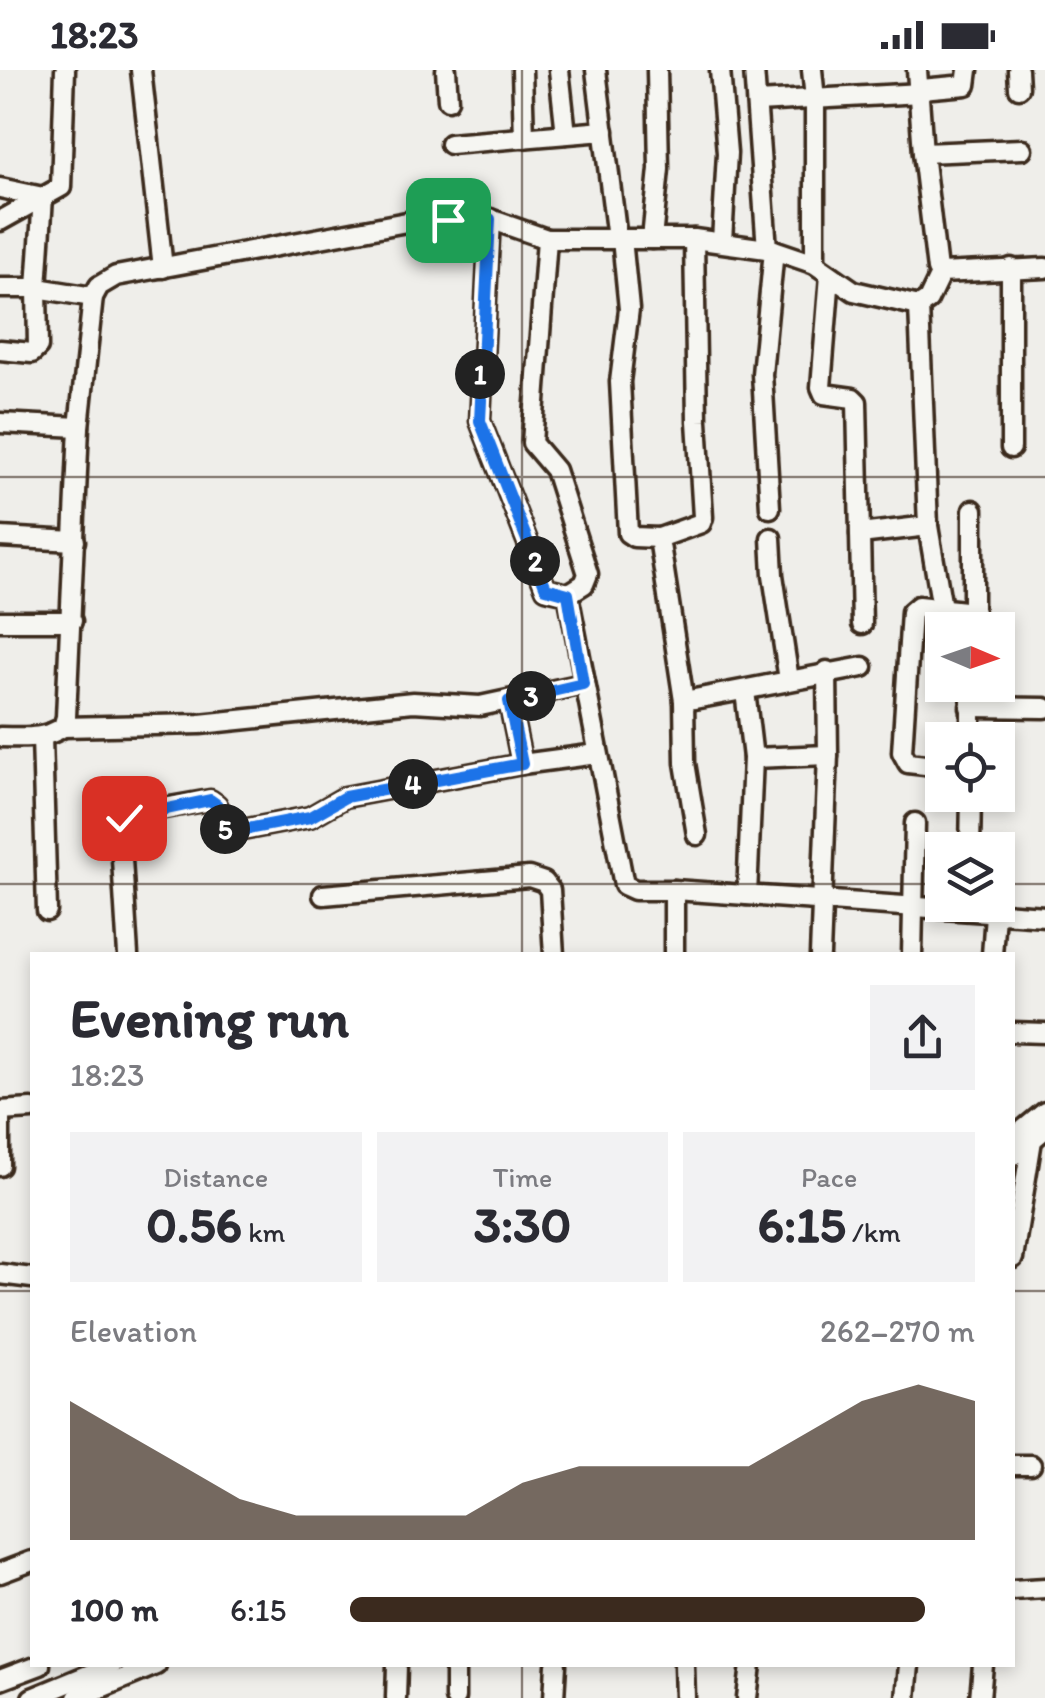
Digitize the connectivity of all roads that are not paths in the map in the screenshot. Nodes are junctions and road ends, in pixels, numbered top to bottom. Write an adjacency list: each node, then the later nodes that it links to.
1 (65, 70): 23 (street)
2 (140, 70): 32 (street)
3 (446, 70): 14 (street)
4 (522, 70): 18 (street)
5 (559, 70): 17 (street)
6 (596, 70): 16 (street)
7 (657, 70): 28 (street)
8 (720, 70): 30 (street)
9 (754, 70): 15 (street)
10 (812, 70): 13 (street)
11 (968, 70): 12 (street)
12 (920, 84): 13 (street); 21 (street)
13 (815, 99): 15 (street); 35 (street)
14 (448, 100)
15 (756, 102): 31 (street)
16 (604, 131): 17 (street); 27 (street)
17 (566, 134): 18 (street)
18 (524, 138): 19 (street)
19 (450, 144)
20 (1022, 148): 21 (street)
21 (923, 153): 36 (street)
22 (0, 188): 23 (street)
23 (44, 197): 25 (street); 38 (street)
24 (490, 219): 26 (street); 32 (street); 53 (street)
25 (0, 221)
26 (547, 239): 27 (street); 53 (street)
27 (620, 239): 28 (street); 50 (street)
28 (652, 239): 29 (street)
29 (694, 239): 30 (street); 50 (street)
30 (722, 241): 31 (street)
31 (770, 250): 35 (street); 45 (street)
32 (163, 268): 39 (street)
33 (1010, 268): 34 (street); 36 (street); 44 (street)
34 (1045, 268)
35 (822, 269): 40 (street); 48 (street)
36 (942, 273): 40 (street)
37 (0, 288): 38 (street)
38 (37, 288): 39 (street); 41 (street)
39 (93, 297): 43 (street)
40 (919, 306): 47 (street)
41 (0, 350)
42 (0, 423): 43 (street)
43 (79, 427): 52 (street)
44 (1011, 448)
45 (770, 508)
46 (973, 510): 56 (street)
47 (928, 526): 48 (street); 54 (street)
48 (860, 534): 59 (street)
49 (0, 537): 52 (street)
50 (660, 538): 65 (street)
51 (771, 538): 62 (street)
52 (75, 541): 58 (street)
53 (568, 594): 63 (street)
54 (942, 608): 55 (street); 78 (street)
55 (952, 612)
56 (974, 612)
57 (0, 621): 58 (street)
58 (72, 621): 71 (street)
59 (862, 624)
60 (863, 667): 61 (street)
61 (826, 671): 62 (street); 75 (street)
62 (789, 680): 64 (street)
63 (583, 684): 66 (street); 74 (street)
64 (746, 691): 65 (street); 76 (street)
65 (684, 700): 80 (street)
66 (509, 701): 71 (street); 77 (street)
67 (970, 702): 68 (street)
68 (970, 707): 69 (street); 70 (street)
69 (1045, 708)
70 (970, 722)
71 (63, 727): 73 (street)
72 (0, 737): 73 (street)
73 (42, 737): 87 (street)
74 (597, 754): 77 (street); 81 (street)
75 (828, 755): 76 (street); 84 (street)
76 (753, 758): 83 (street)
77 (522, 764): 91 (street)
78 (925, 765)
79 (914, 823): 85 (street)
80 (697, 835)
81 (674, 890): 83 (street); 93 (street)
82 (323, 895): 92 (street)
83 (747, 895): 84 (street)
84 (822, 901): 85 (street); 94 (street)
85 (915, 908): 86 (street); 95 (street)
86 (925, 908)
87 (47, 912)
88 (1015, 915): 89 (street)
89 (1045, 916)
90 (994, 922): 96 (street)
91 (128, 952)
92 (554, 952)
93 (674, 952)
94 (820, 952)
95 (912, 952)
96 (992, 952)
97 (1015, 1032): 98 (street)
98 (1045, 1033)
99 (30, 1108): 100 (street)
100 (0, 1111): 105 (street)
101 (1045, 1112): 103 (street)
102 (1039, 1134): 104 (street); 106 (street)
103 (1015, 1137)
104 (1015, 1154)
105 (0, 1166)
106 (1015, 1248)
107 (0, 1274): 108 (street)
108 (30, 1278)
109 (30, 1561): 110 (street)
110 (0, 1574)
111 (1045, 1588): 112 (street)
112 (1015, 1590)
113 (35, 1667): 123 (street)
114 (107, 1667): 125 (street)
115 (151, 1667): 126 (street)
116 (397, 1667): 124 (street)
117 (455, 1667): 127 (street)
118 (556, 1667): 128 (street)
119 (684, 1667): 129 (street)
120 (751, 1667): 130 (street)
121 (908, 1667): 131 (street)
122 (983, 1667): 132 (street)
123 (0, 1680)
124 (392, 1695)
125 (32, 1698)
126 (77, 1698)
127 (456, 1698)
128 (554, 1698)
129 (685, 1698)
130 (748, 1698)
131 (906, 1698)
132 (980, 1698)

